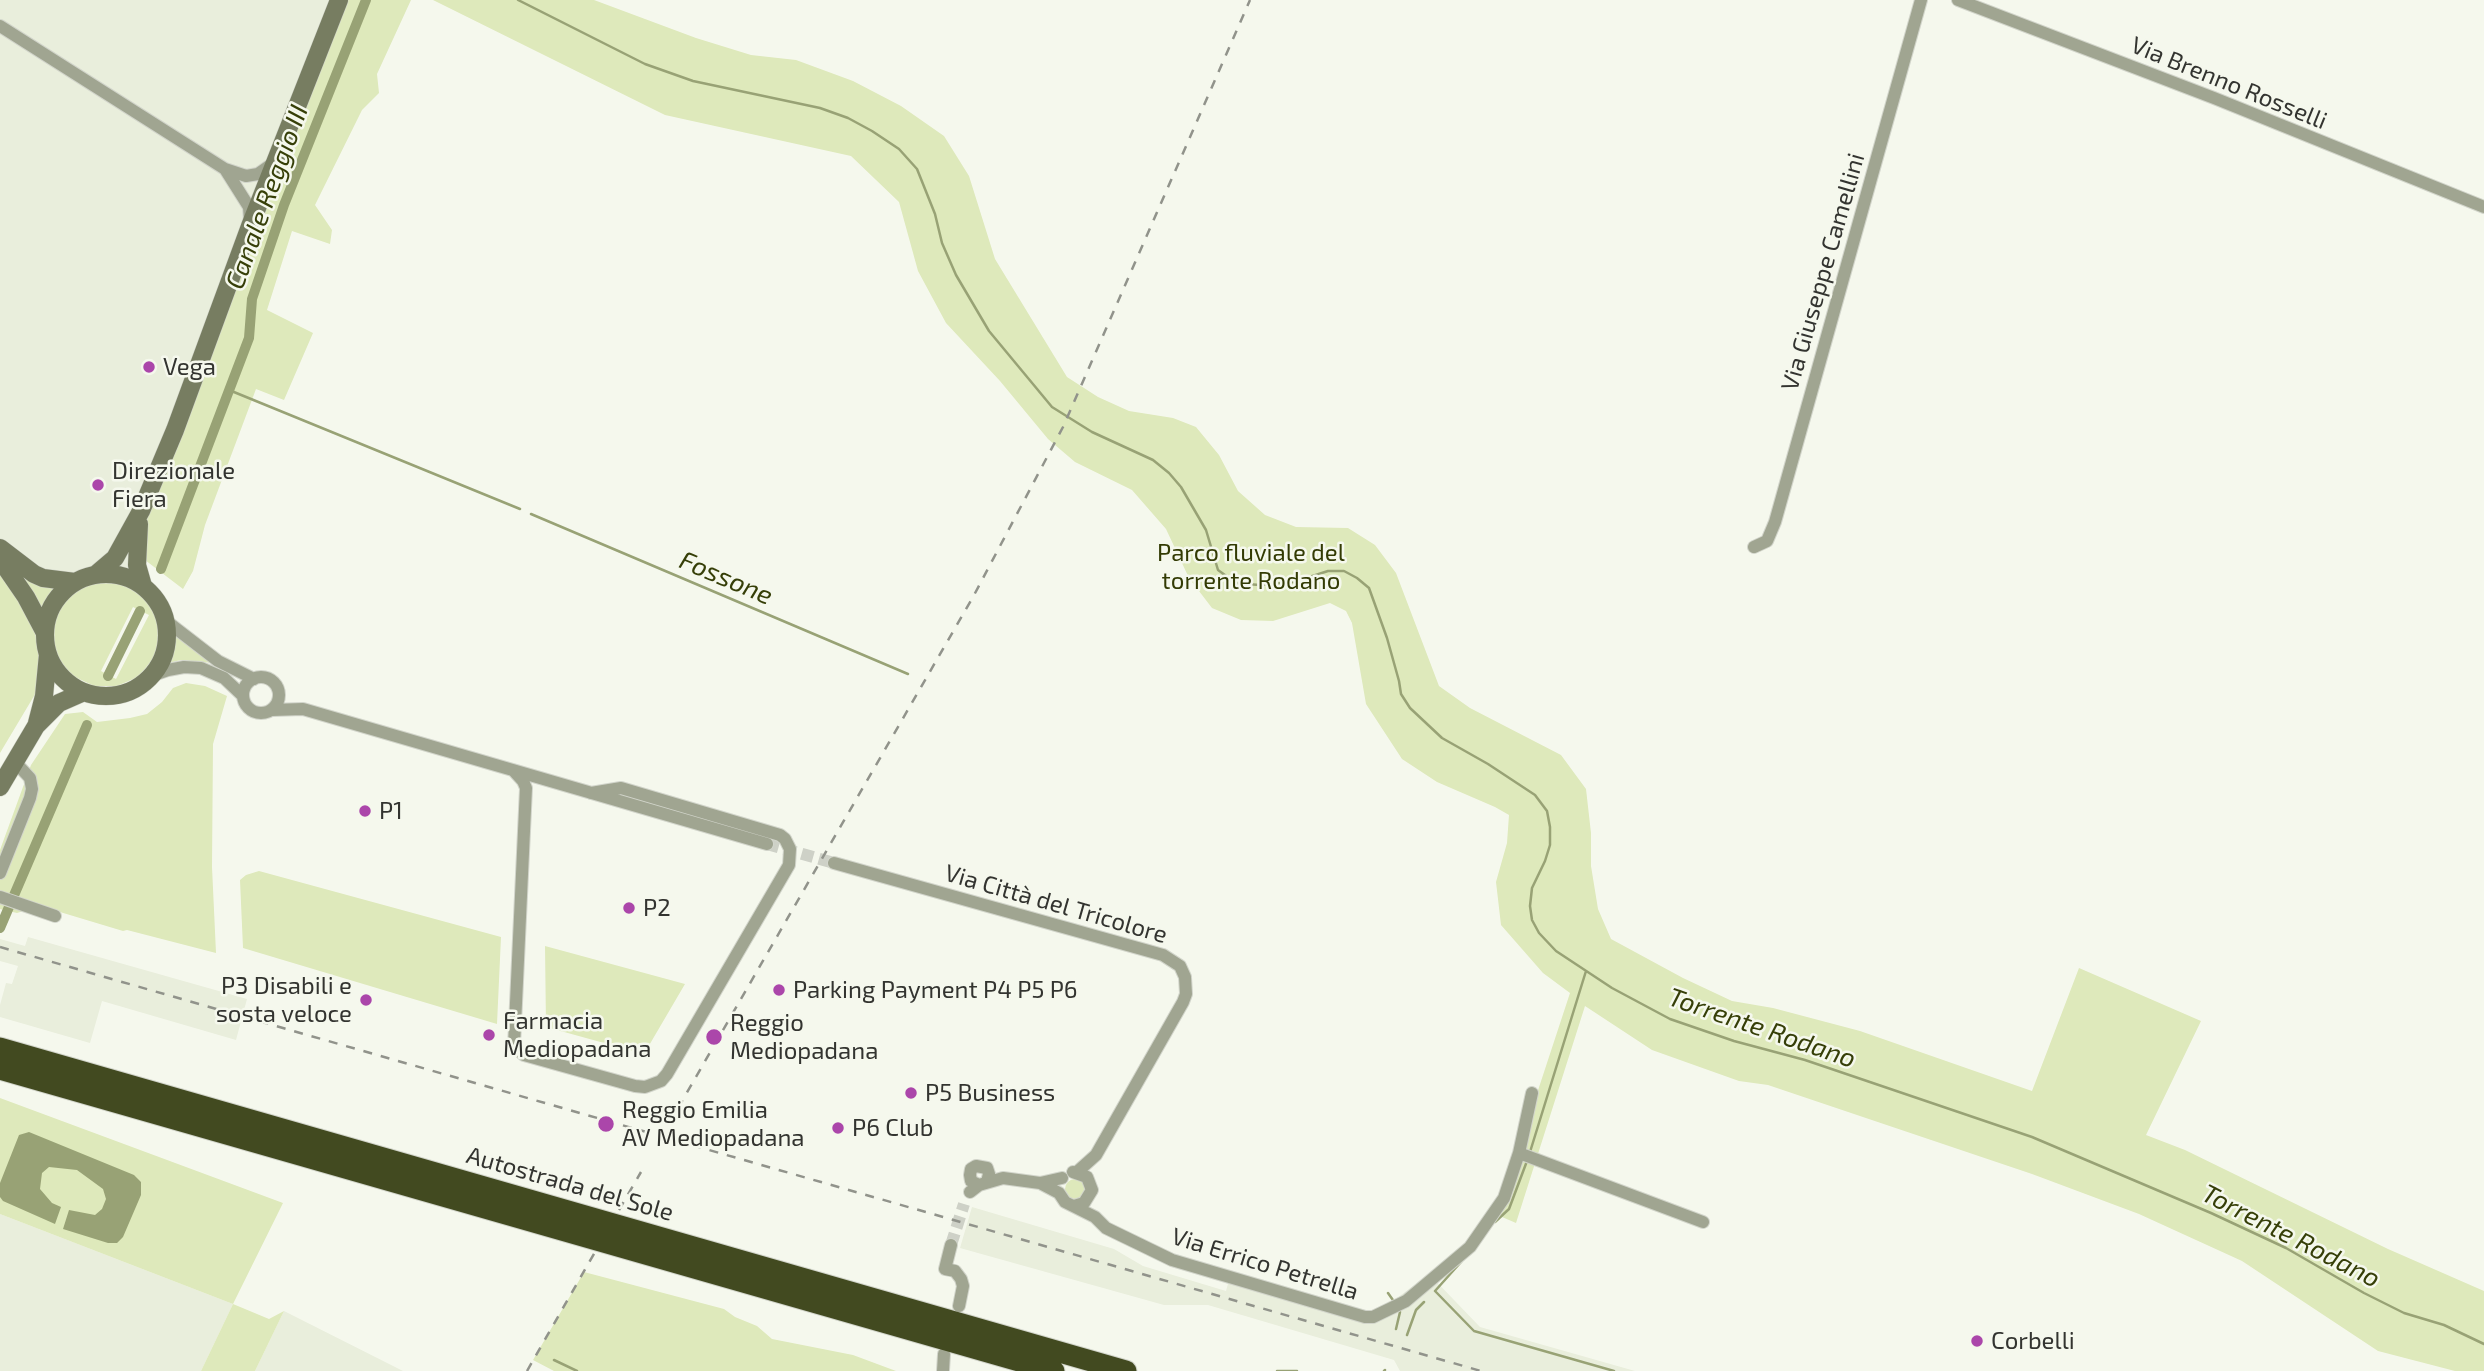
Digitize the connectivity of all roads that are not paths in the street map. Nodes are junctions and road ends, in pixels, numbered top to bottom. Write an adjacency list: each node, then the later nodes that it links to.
1 (339, 0): 5 (street)
2 (1921, 0): 13 (street, Via Giuseppe Camellini)
3 (1958, 0): 10 (street, Via Brenno Rosselli)
4 (0, 26): 6 (street)
5 (275, 162): 7 (street); 8 (street)
6 (225, 169): 7 (street); 9 (street)
7 (246, 176): 8 (street)
8 (262, 196): 9 (street); 11 (street)
9 (242, 197): 11 (street)
10 (2484, 207)
11 (250, 226): 12 (street)
12 (141, 510): 16 (street); 18 (street)
13 (1754, 547)
14 (0, 548): 17 (street)
15 (0, 559): 20 (street)
16 (95, 575): 17 (street); 18 (street)
17 (75, 582): 20 (street)
18 (143, 586): 19 (street)
19 (165, 620): 22 (street); 23 (street)
20 (44, 631): 21 (street)
21 (48, 654): 25 (street); 29 (street)
22 (150, 676): 25 (street); 26 (street)
23 (254, 679): 24 (street); 26 (street)
24 (278, 688): 27 (street); 28 (street)
25 (83, 692): 29 (street)
26 (243, 696): 28 (street)
27 (303, 709): 28 (street); 31 (street)
28 (272, 710)
29 (36, 726): 30 (street)
30 (15, 762): 32 (street); 36 (street)
31 (513, 771): 33 (street); 33 (street)
32 (0, 788)
33 (591, 793): 34 (street)
34 (766, 844)
35 (834, 863): 43 (street, Via Città del Tricolore)
36 (0, 873)
37 (0, 897): 38 (street)
38 (55, 916)
39 (0, 1048): 59 (highway, Autostrada del Sole)
40 (0, 1069): 58 (highway, Autostrada del Sole)
41 (1532, 1093): 42 (street, Via Errico Petrella)
42 (1519, 1153): 52 (street, Via Errico Petrella); 53 (street)
43 (1096, 1155): 44 (street); 46 (street)
44 (1077, 1172): 45 (street); 46 (street)
45 (1062, 1178): 47 (street); 48 (street)
46 (1090, 1181): 49 (street)
47 (1040, 1183): 48 (street); 50 (street)
48 (1059, 1193): 51 (street)
49 (1091, 1195): 51 (street); 52 (street)
50 (964, 1204)
51 (1074, 1206): 52 (street, Via Errico Petrella)
52 (1095, 1217)
53 (1703, 1222)
54 (951, 1245): 55 (street)
55 (959, 1306)
56 (944, 1354): 57 (street)
57 (943, 1371)
58 (1054, 1371)
59 (1126, 1371)

